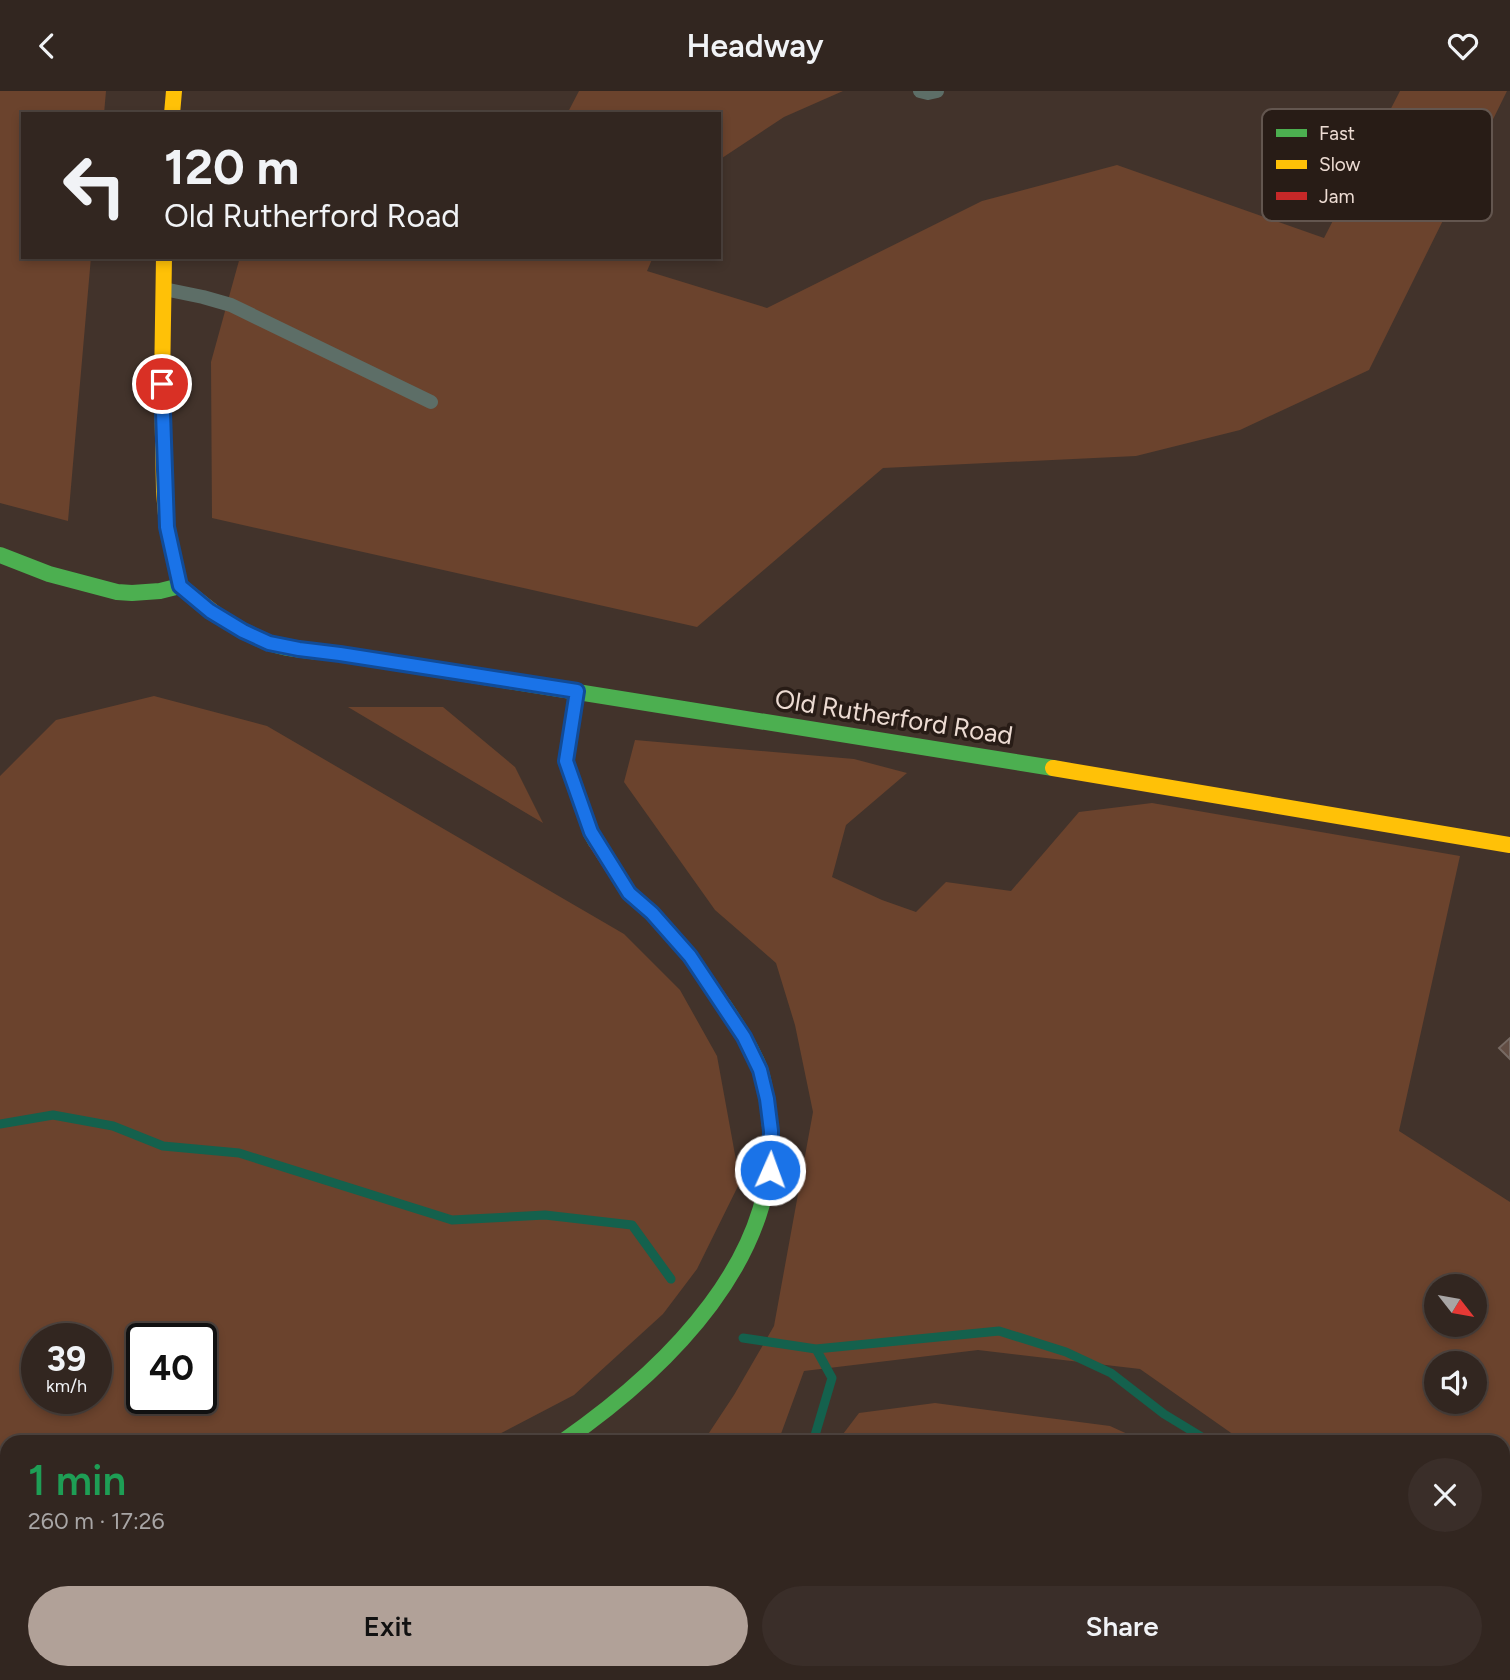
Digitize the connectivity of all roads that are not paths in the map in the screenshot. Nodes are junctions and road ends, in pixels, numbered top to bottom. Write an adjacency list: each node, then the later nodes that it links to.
1 (174, 91): 4 (street)
2 (920, 91): 3 (lane)
3 (937, 91)
4 (172, 112)
5 (164, 259): 6 (street)
6 (163, 288): 7 (lane); 9 (street)
7 (432, 402)
8 (0, 555): 9 (street)
9 (180, 586): 10 (street, Old Rutherford Road)
10 (577, 691): 11 (street, Old Rutherford Road); 12 (street)
11 (1510, 845)
12 (572, 1435)

